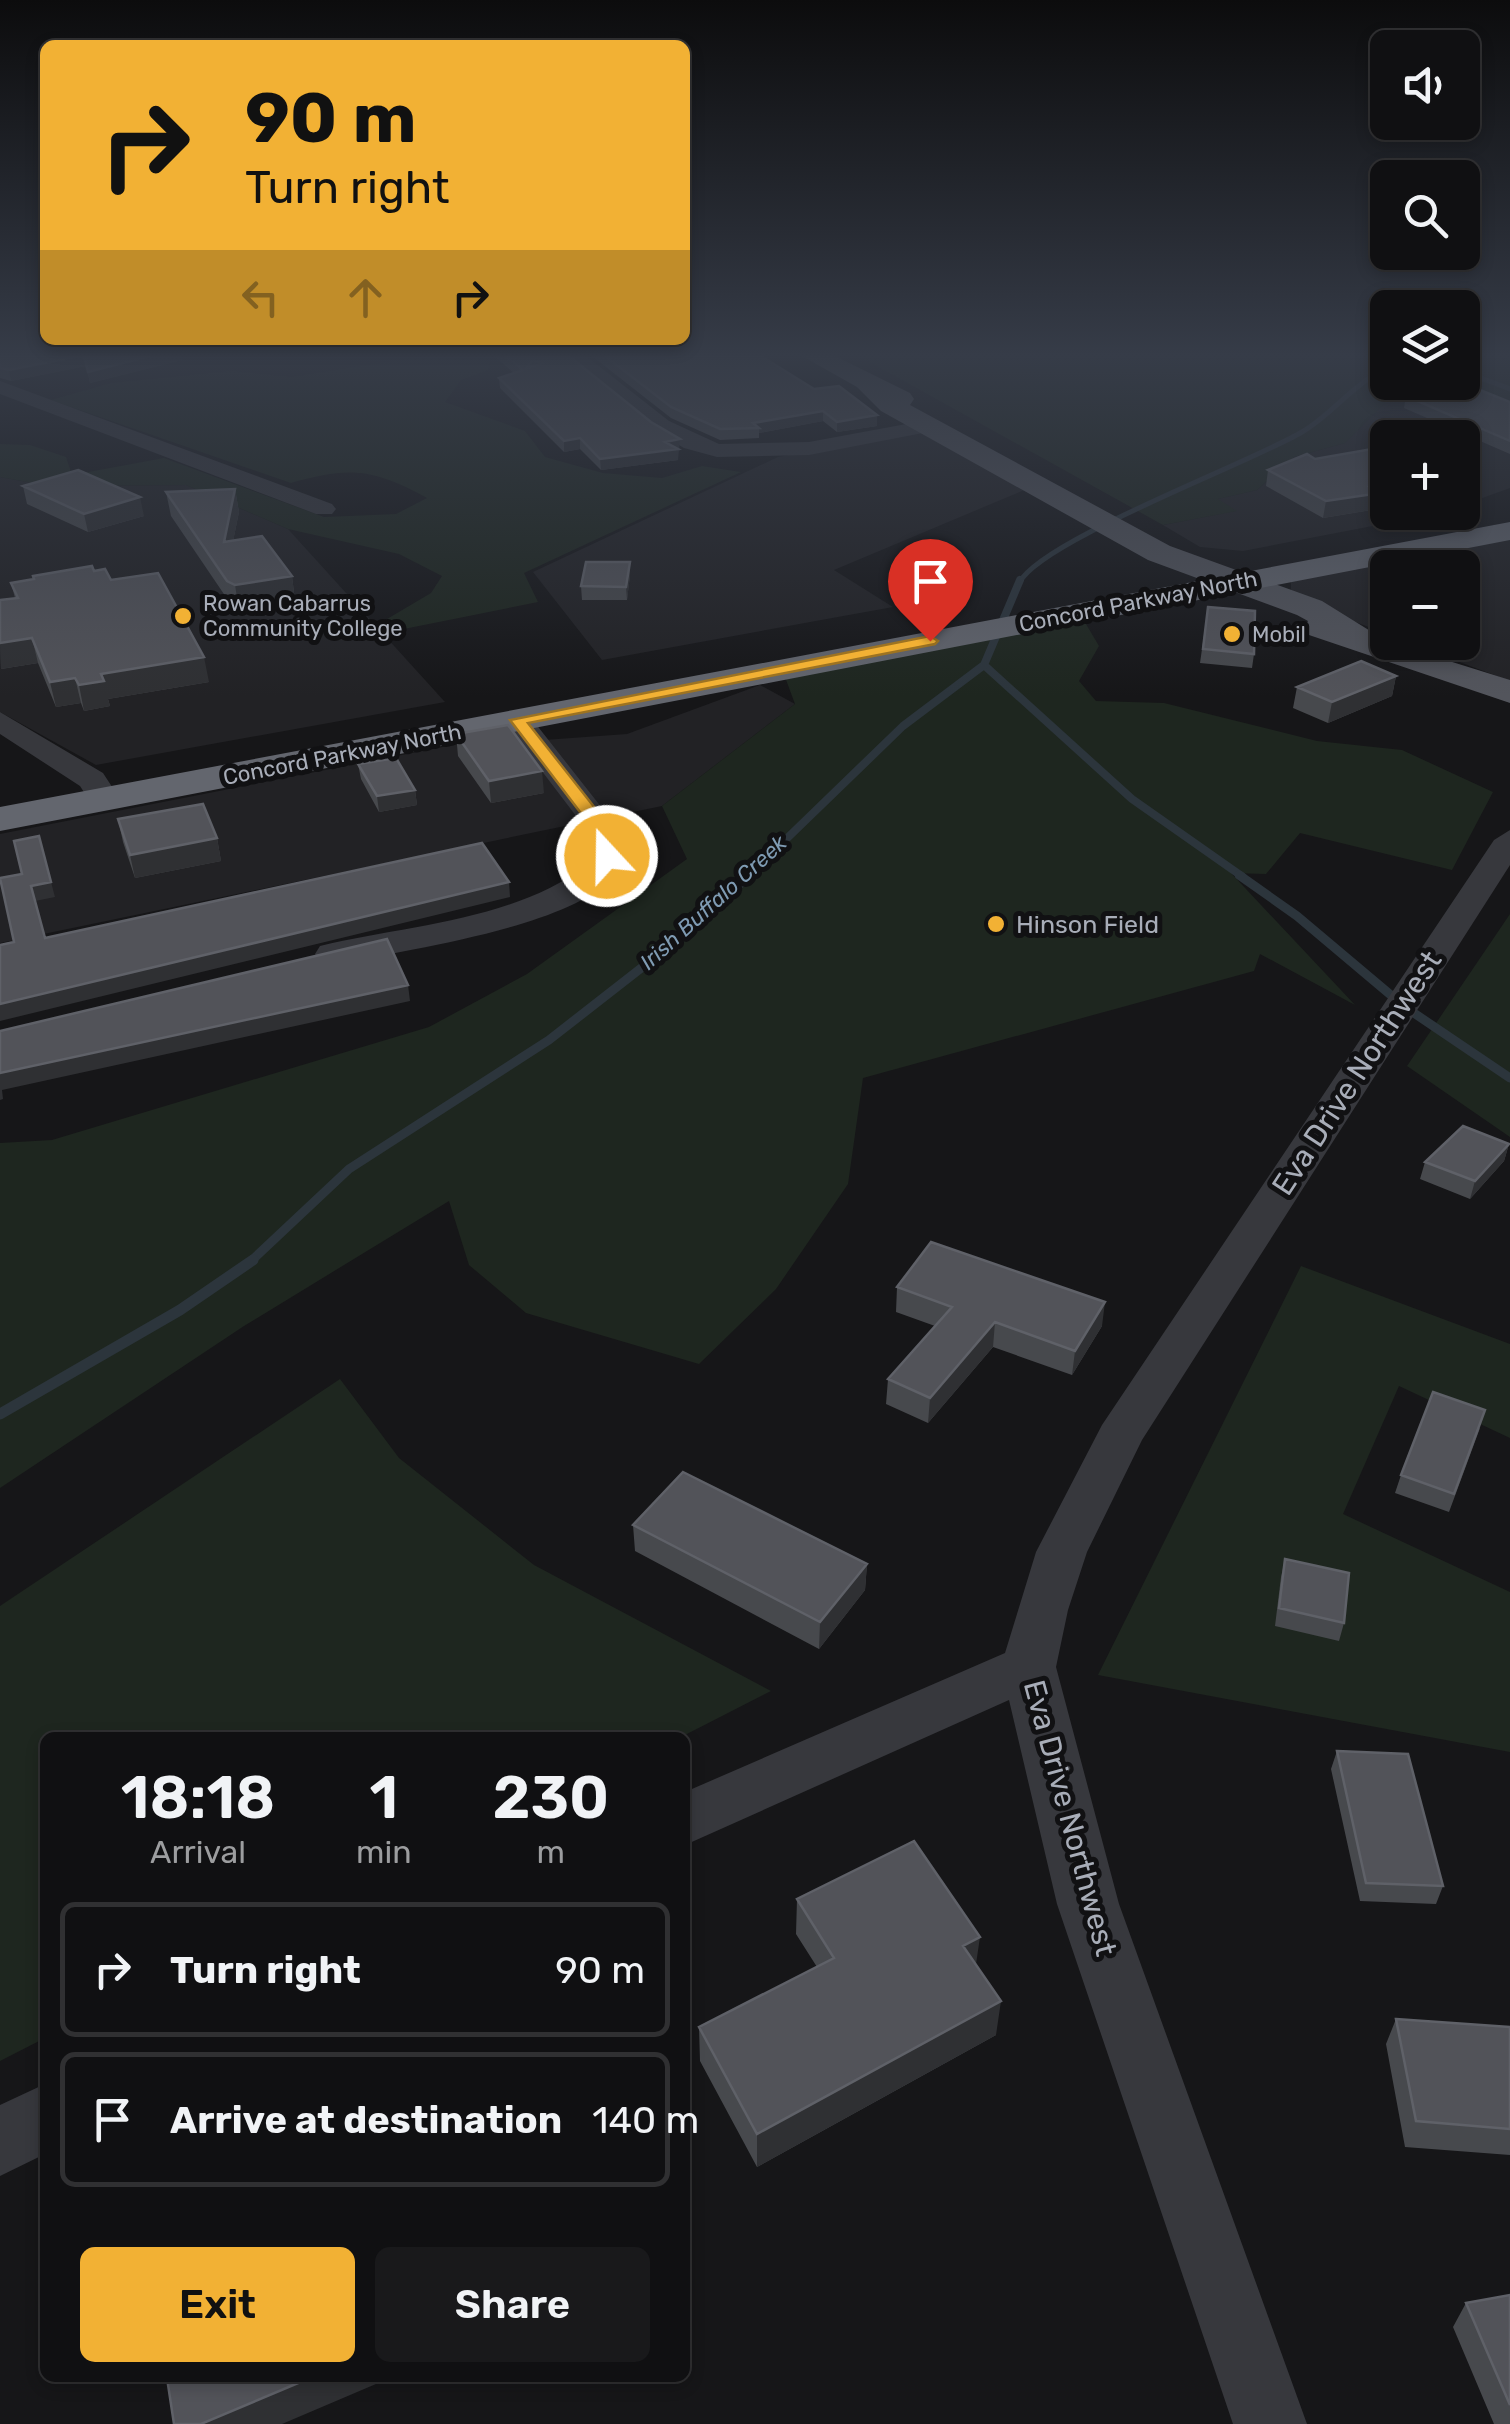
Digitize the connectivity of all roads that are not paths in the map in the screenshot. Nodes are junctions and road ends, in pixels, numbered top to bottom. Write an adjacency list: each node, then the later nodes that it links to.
1 (217, 469): 5 (street)
2 (1020, 469): 4 (main road)
3 (1029, 469): 4 (main road)
4 (1069, 492): 12 (main road)
5 (324, 509)
6 (1510, 513): 12 (highway, Concord Parkway North)
7 (1510, 522): 9 (highway)
8 (1510, 531): 10 (highway, Concord Parkway North)
9 (1392, 550)
10 (1403, 550)
11 (1370, 555): 12 (highway, Concord Parkway North)
12 (1199, 564): 13 (highway, Concord Parkway North); 15 (main road)
13 (1068, 605): 14 (highway, Concord Parkway North); 14 (highway, Concord Parkway North)
14 (879, 641): 16 (highway, Concord Parkway North); 18 (highway, Concord Parkway North)
15 (1510, 692)
16 (518, 720): 18 (highway, Concord Parkway North); 22 (street)
17 (0, 722): 18 (street)
18 (98, 790): 19 (highway, Concord Parkway North); 20 (highway, Concord Parkway North)
19 (0, 797)
20 (0, 820)
21 (1510, 840): 23 (street, Eva Drive Northwest)
22 (303, 961)
23 (1029, 1667): 24 (street); 27 (street, Eva Drive Northwest)
24 (690, 1817)
25 (40, 2121): 26 (street)
26 (0, 2142)
27 (1270, 2424)

